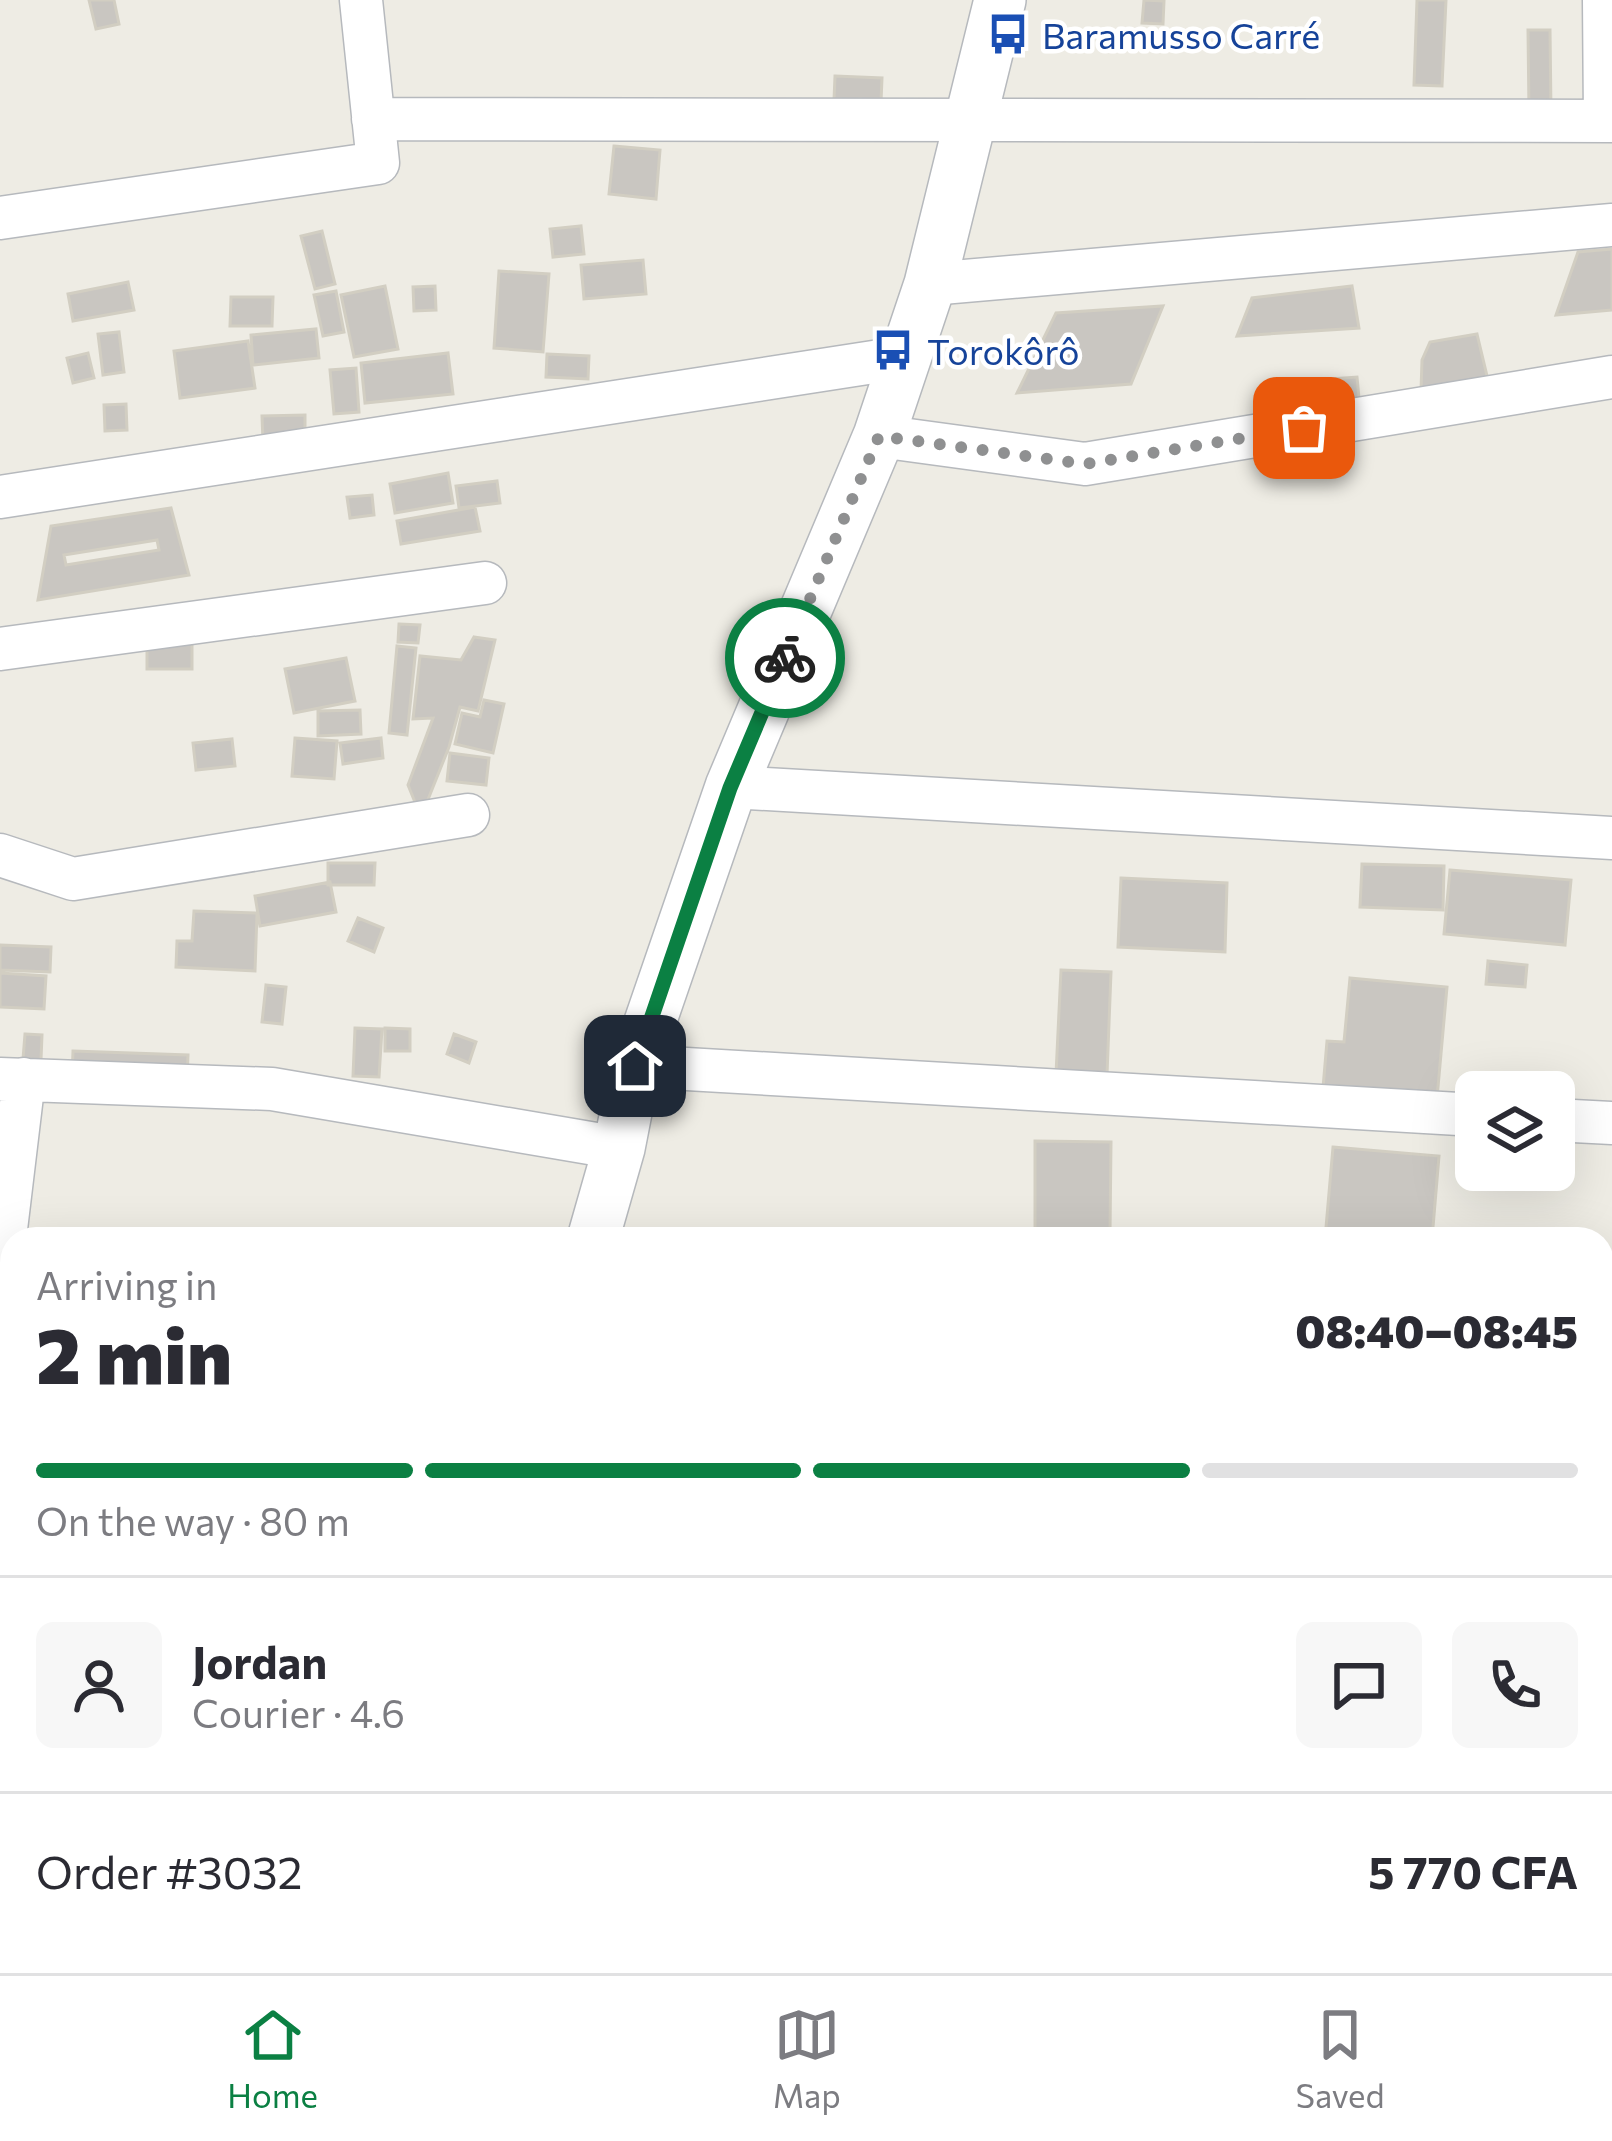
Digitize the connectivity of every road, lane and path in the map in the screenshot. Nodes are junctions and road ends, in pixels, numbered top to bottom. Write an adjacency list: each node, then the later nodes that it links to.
1 (361, 0): 5 (street)
2 (1000, 0): 4 (street)
3 (1604, 0): 6 (street)
4 (971, 118): 5 (street); 6 (street); 9 (street)
5 (374, 119): 7 (street)
6 (1608, 121)
7 (0, 218)
8 (1612, 225): 9 (street)
9 (930, 284): 10 (street)
10 (906, 357): 12 (street); 13 (street)
11 (1612, 377): 12 (street)
12 (879, 436): 16 (street)
13 (0, 497)
14 (485, 583): 15 (street)
15 (0, 649)
16 (730, 788): 18 (street); 20 (street)
17 (468, 815): 19 (street)
18 (1612, 838)
19 (0, 855)
20 (635, 1066): 22 (street); 25 (street)
21 (12, 1079): 25 (street); 26 (street)
22 (1455, 1114)
23 (1575, 1121): 24 (street)
24 (1612, 1124)
25 (620, 1148): 27 (street)
26 (3, 1227)
27 (597, 1227)

